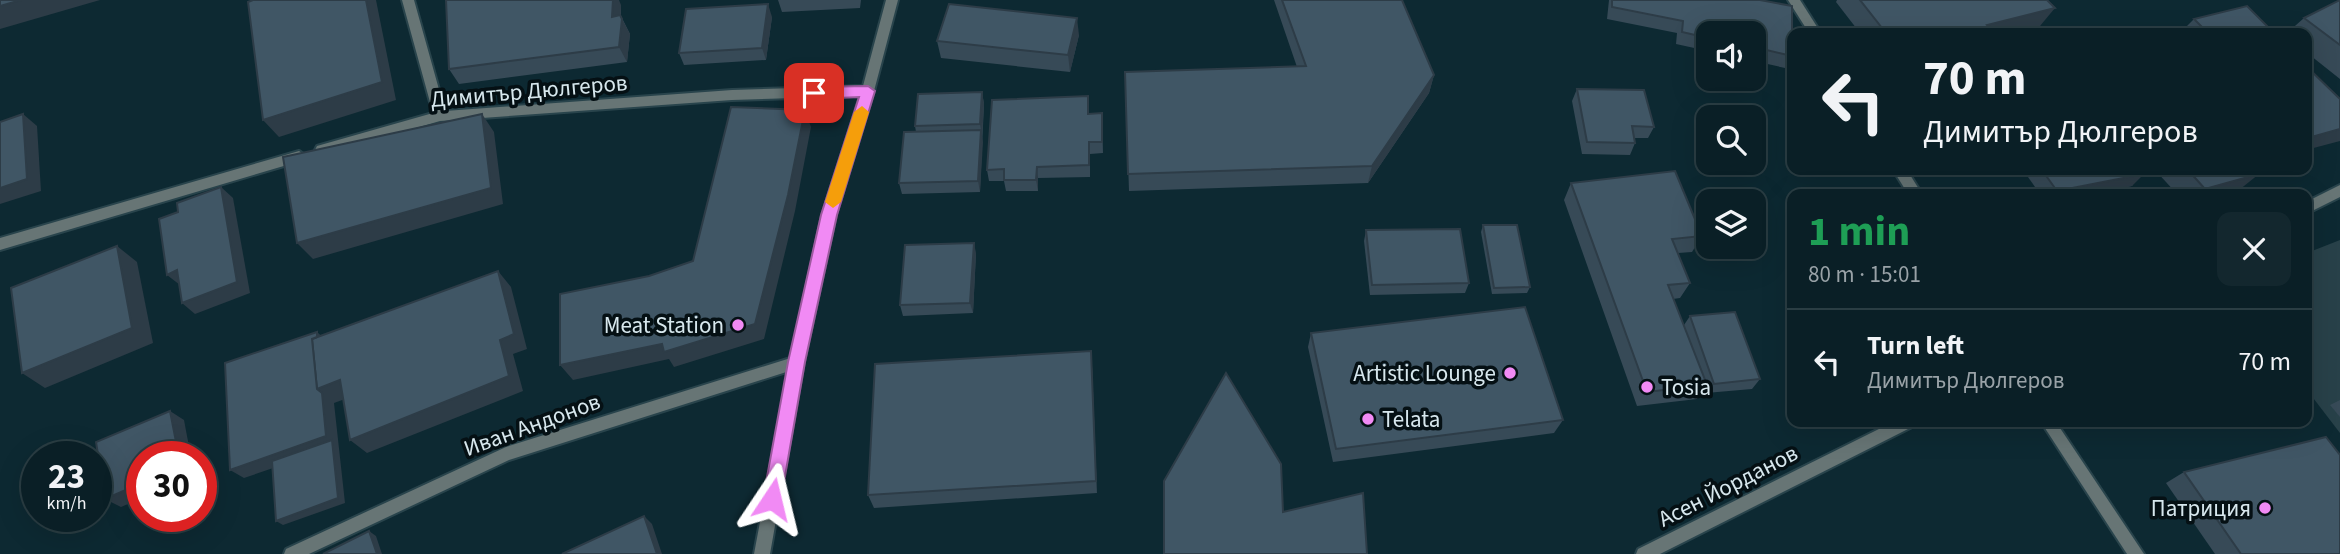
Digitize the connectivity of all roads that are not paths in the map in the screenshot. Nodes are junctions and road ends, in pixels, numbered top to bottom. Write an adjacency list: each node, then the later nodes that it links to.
1 (408, 0): 6 (street)
2 (892, 0): 5 (street)
3 (1794, 0): 4 (street)
4 (1812, 28)
5 (868, 91): 6 (street, Димитър Дюлгеров); 10 (street)
6 (440, 116): 9 (street, Димитър Дюлгеров)
7 (2340, 190): 8 (street)
8 (2312, 206)
9 (0, 244)
10 (797, 362): 13 (street, Иван Андонов); 14 (street)
11 (1897, 427): 15 (street, Асен Йорданов)
12 (2051, 427): 16 (street)
13 (292, 554)
14 (762, 554)
15 (1644, 554)
16 (2136, 554)

